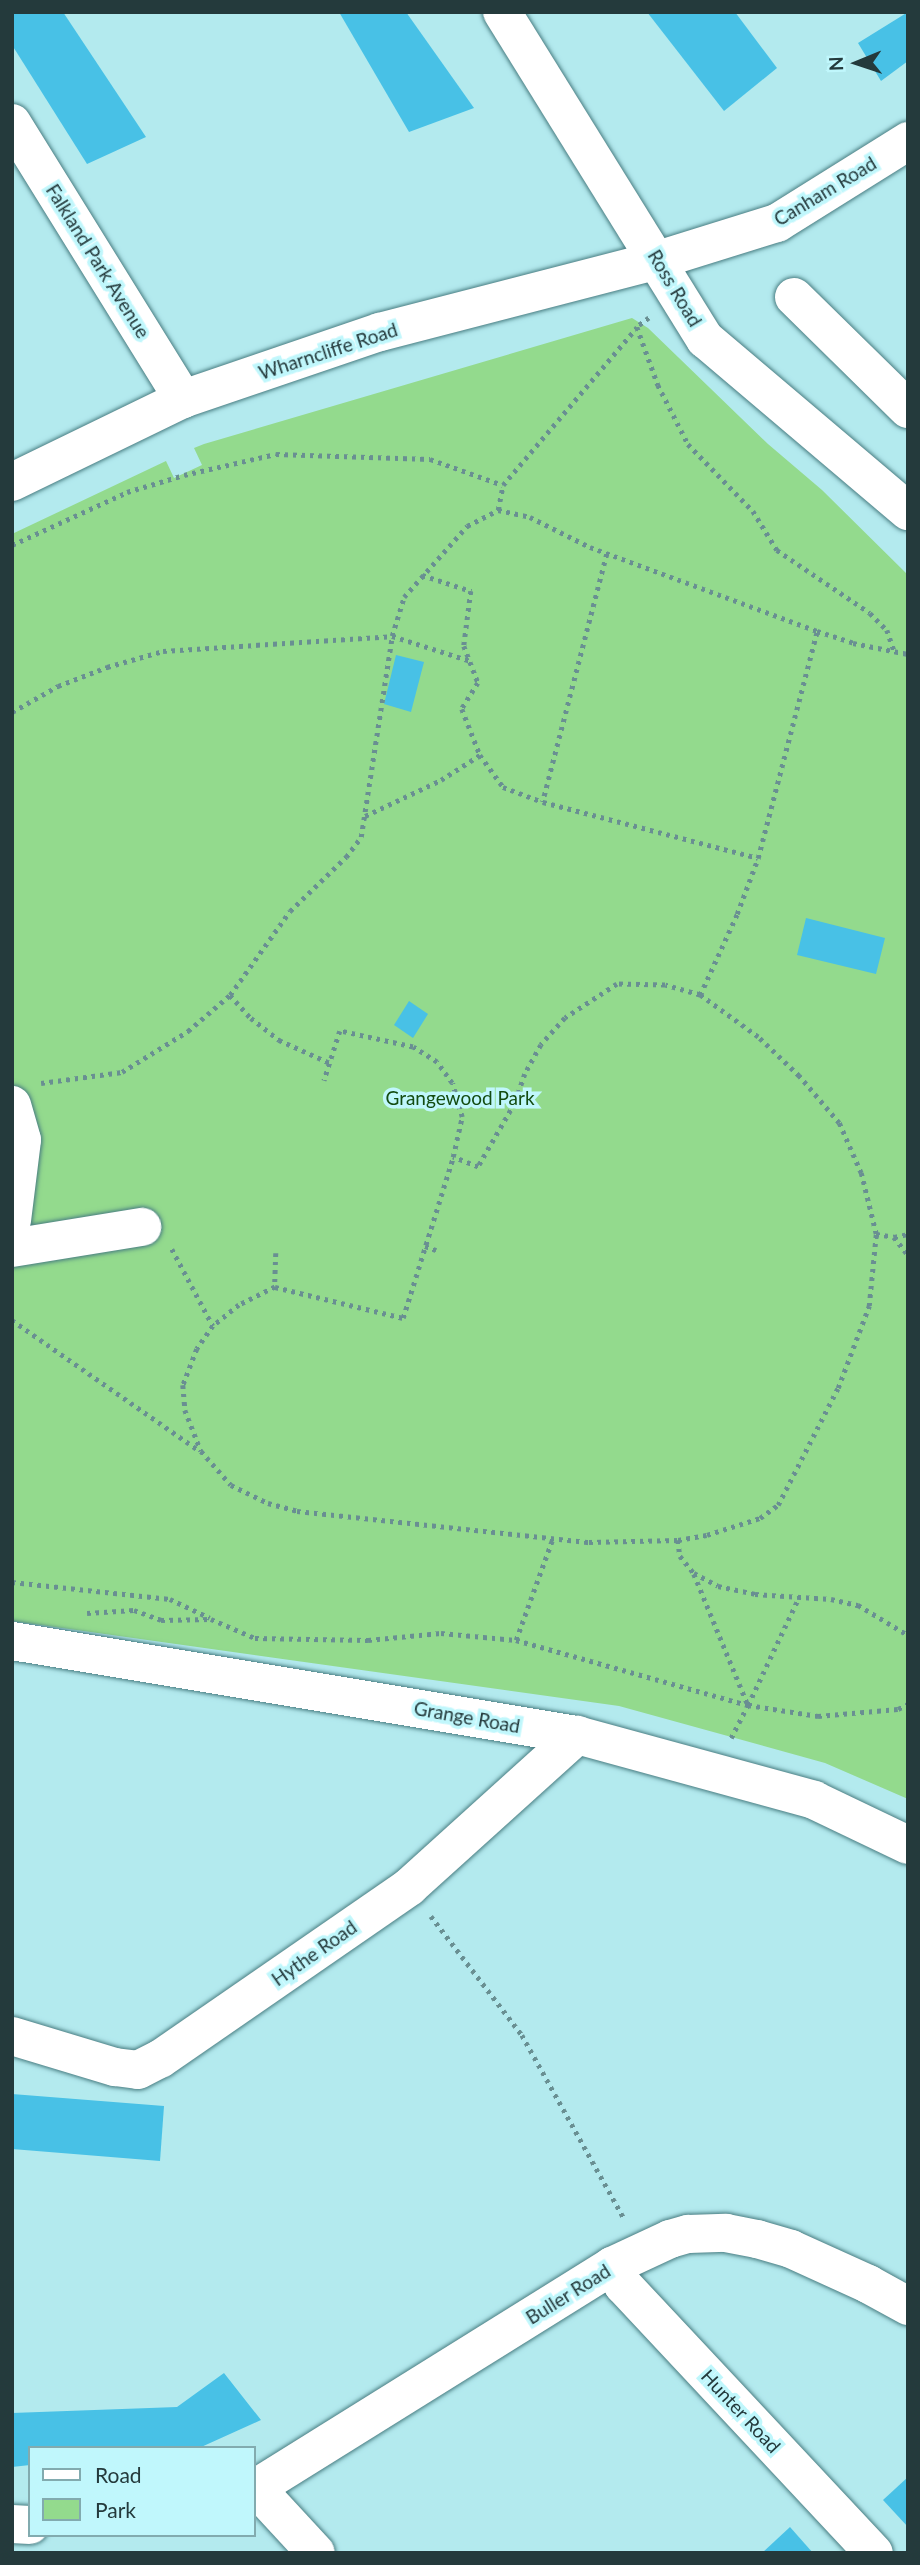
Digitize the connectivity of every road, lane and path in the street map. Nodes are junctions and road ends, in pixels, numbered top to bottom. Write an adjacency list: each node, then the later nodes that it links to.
1 (502, 12): 4 (street, Ross Road)
2 (12, 123): 8 (street, Falkland Park Avenue)
3 (908, 141): 4 (street, Canham Road)
4 (658, 260): 6 (street, Ross Road); 8 (street, Wharncliffe Road)
5 (794, 297): 9 (street)
6 (683, 301): 7 (path); 13 (street, Ross Road)
7 (637, 327): 11 (path); 19 (path)
8 (184, 399): 10 (street, Wharncliffe Road)
9 (908, 409)
10 (12, 482)
11 (503, 485): 12 (path); 14 (path)
12 (498, 510): 15 (path); 16 (path)
13 (908, 511)
14 (12, 545)
15 (607, 554): 17 (path); 24 (path)
16 (422, 575): 18 (path); 21 (path)
17 (817, 631): 19 (path); 26 (path)
18 (392, 636): 21 (path); 22 (path); 25 (path)
19 (894, 650): 20 (path)
20 (908, 654)
21 (471, 661): 23 (path)
22 (12, 712)
23 (480, 755): 24 (path); 25 (path)
24 (543, 802): 26 (path)
25 (365, 816): 27 (path)
26 (758, 858): 28 (path)
27 (230, 995): 29 (path); 31 (path)
28 (700, 995): 32 (path); 35 (path)
29 (330, 1063): 30 (path); 32 (path)
30 (324, 1082)
31 (25, 1094): 33 (street)
32 (453, 1157): 38 (path)
33 (12, 1220)
34 (142, 1227): 39 (street); 45 (path)
35 (876, 1234): 37 (path); 48 (path)
36 (908, 1234): 37 (path)
37 (894, 1237): 42 (path)
38 (425, 1246): 40 (path); 43 (path)
39 (12, 1248)
40 (436, 1250)
41 (276, 1253): 43 (path)
42 (908, 1255)
43 (275, 1287): 45 (path)
44 (12, 1320): 46 (path)
45 (213, 1326): 46 (path)
46 (201, 1451): 47 (path)
47 (553, 1538): 48 (path); 55 (path)
48 (678, 1539): 49 (path)
49 (694, 1573): 51 (path); 58 (path)
50 (12, 1583): 53 (path)
51 (799, 1597): 54 (path); 58 (path)
52 (84, 1613): 53 (path)
53 (211, 1619): 55 (path)
54 (908, 1635)
55 (516, 1640): 58 (path)
56 (12, 1641): 59 (street, Grange Road)
57 (908, 1704): 58 (path)
58 (748, 1705)
59 (577, 1735): 60 (street, Grange Road); 61 (street, Hythe Road)
60 (908, 1845)
61 (409, 1887): 62 (street, Hythe Road); 63 (path)
62 (12, 2036)
63 (627, 2258): 64 (street, Buller Road); 65 (street, Buller Road); 68 (street, Hunter Road)
64 (908, 2306)
65 (256, 2488)
66 (256, 2490): 67 (street)
67 (316, 2553)
68 (874, 2553)

